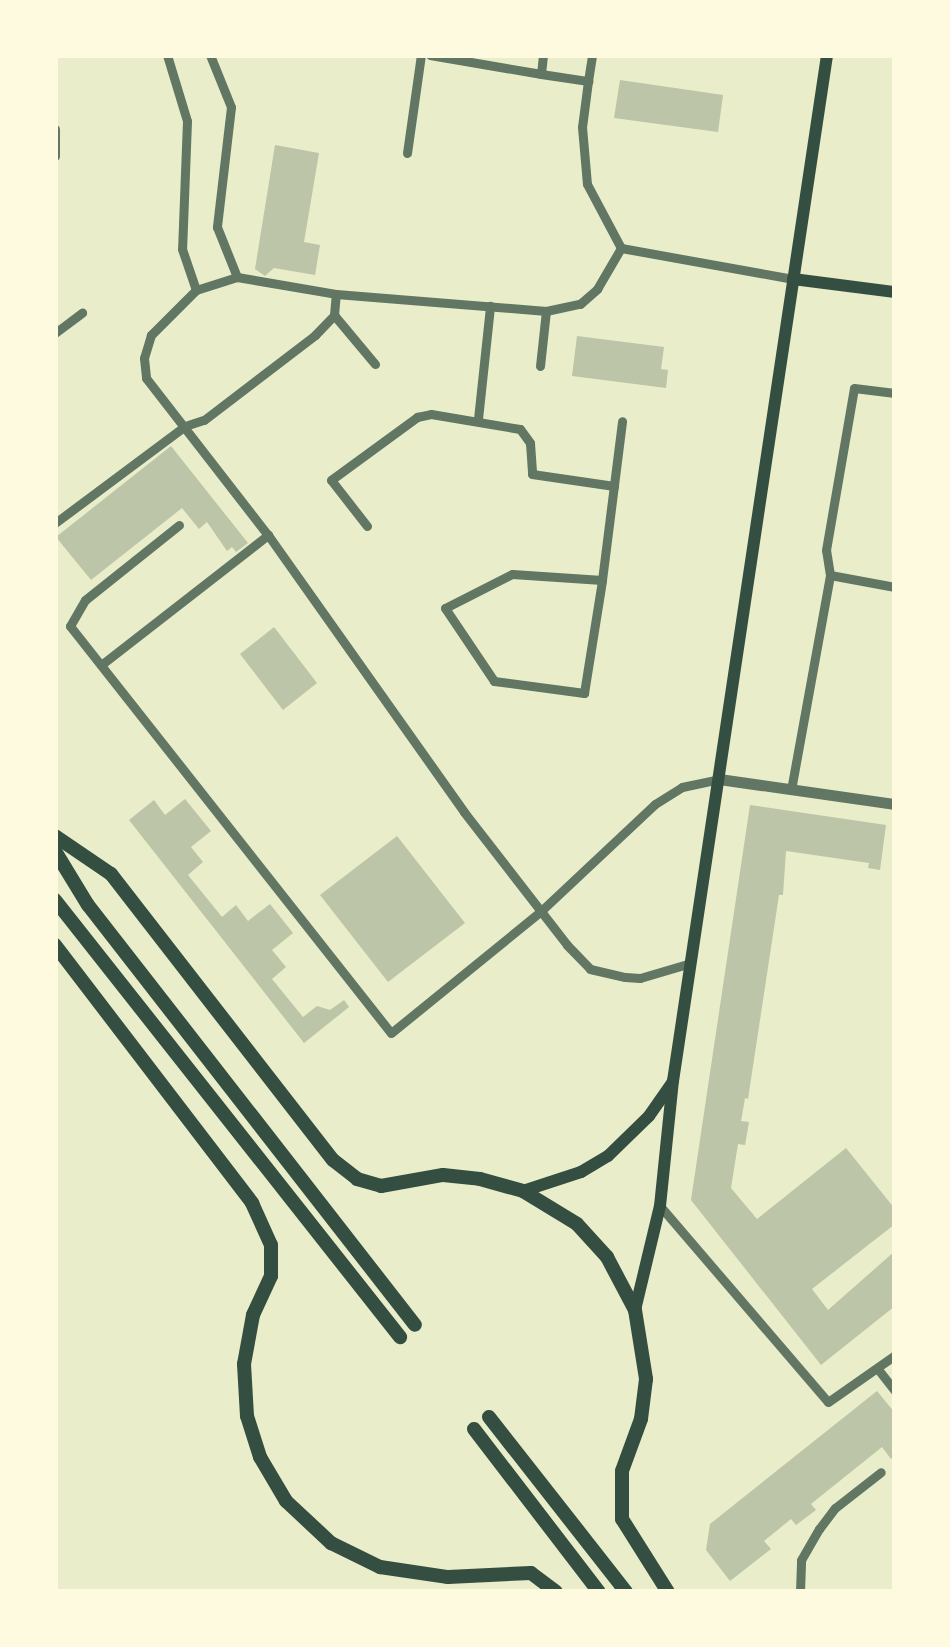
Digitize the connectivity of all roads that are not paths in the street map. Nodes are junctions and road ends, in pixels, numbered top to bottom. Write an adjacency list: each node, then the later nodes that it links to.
1 (166, 55): 16 (street)
2 (210, 55): 14 (street)
3 (421, 55): 11 (street)
4 (430, 55): 8 (street)
5 (544, 55): 8 (street)
6 (592, 55): 9 (street)
7 (827, 55): 15 (main road)
8 (541, 74): 9 (street)
9 (588, 80): 13 (street)
10 (55, 129): 12 (street)
11 (407, 153)
12 (55, 156)
13 (621, 248): 15 (street); 20 (street)
14 (237, 277): 16 (street); 18 (street)
15 (793, 279): 17 (main road); 39 (main road)
16 (196, 290): 29 (street)
17 (895, 292)
18 (336, 294): 19 (street); 22 (street)
19 (490, 306): 20 (street); 27 (street)
20 (546, 311): 25 (street)
21 (82, 313): 23 (street)
22 (334, 315): 24 (street); 29 (street)
23 (55, 333)
24 (374, 364)
25 (540, 366)
26 (895, 394): 35 (street)
27 (478, 419): 30 (street); 33 (street)
28 (622, 421): 30 (street)
29 (185, 426): 31 (street); 34 (street)
30 (614, 486): 36 (street)
31 (55, 523)
32 (179, 525): 38 (street)
33 (367, 526)
34 (268, 535): 38 (street); 45 (street)
35 (830, 575): 37 (street); 40 (street)
36 (602, 580): 36 (street)
37 (895, 587)
38 (101, 665): 45 (street)
39 (718, 779): 40 (street); 45 (street); 47 (main road)
40 (791, 790): 41 (street)
41 (895, 804)
42 (55, 836): 49 (main road)
43 (55, 852): 52 (main road)
44 (55, 900): 53 (main road)
45 (541, 911): 47 (street)
46 (55, 944): 60 (main road)
47 (692, 963): 48 (main road)
48 (673, 1081): 49 (main road); 50 (main road)
49 (523, 1191): 51 (main road)
50 (660, 1206): 51 (main road); 55 (street)
51 (635, 1310): 63 (main road)
52 (415, 1324)
53 (400, 1337)
54 (895, 1355): 55 (street)
55 (876, 1368): 56 (street)
56 (895, 1391)
57 (489, 1417): 62 (main road)
58 (474, 1429): 61 (main road)
59 (881, 1472): 64 (street)
60 (556, 1592)
61 (599, 1592)
62 (626, 1592)
63 (668, 1592)
64 (800, 1592)

